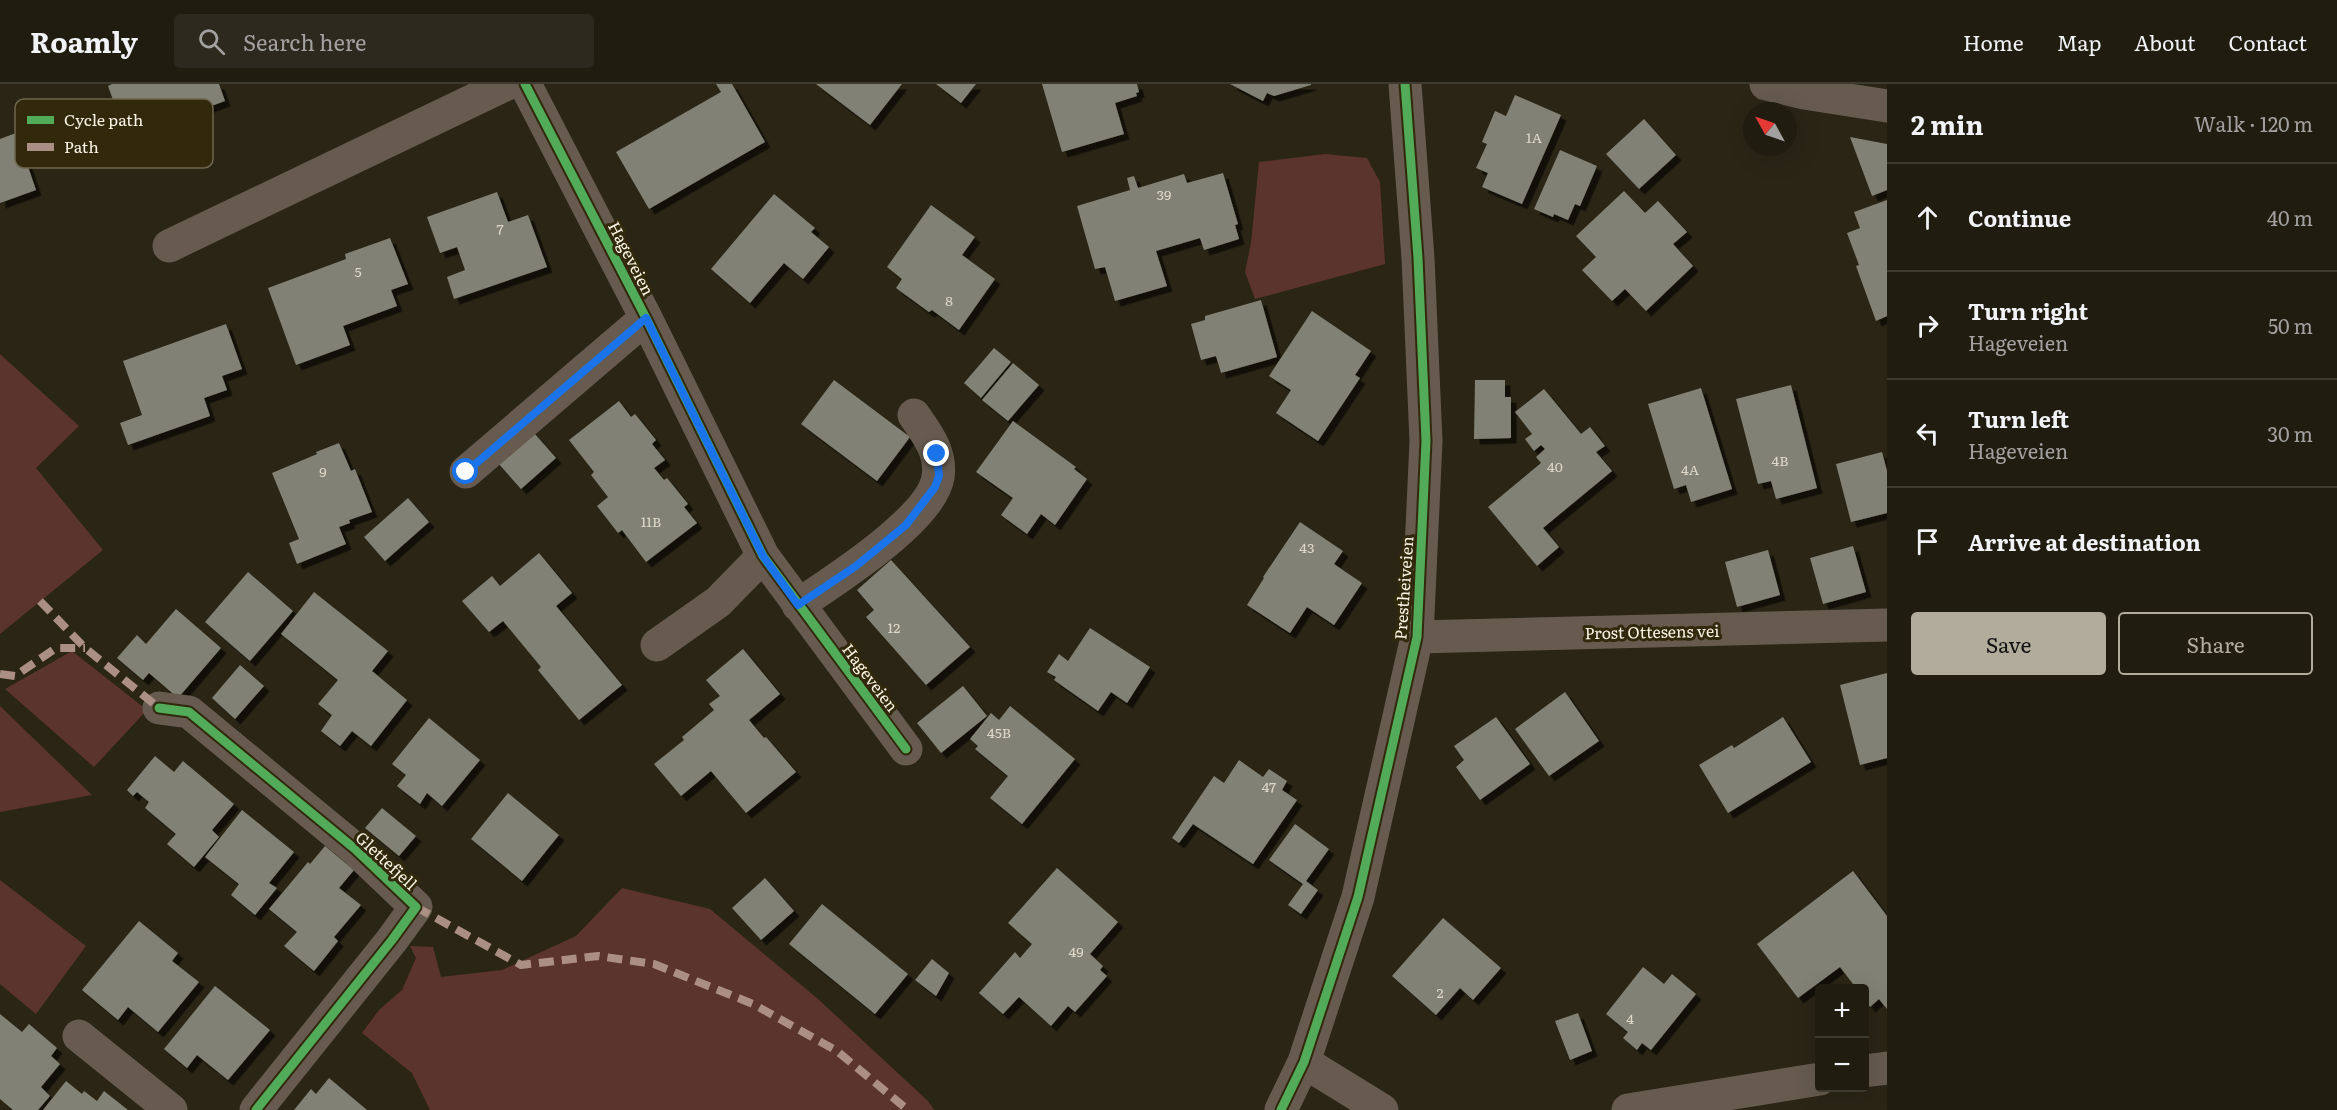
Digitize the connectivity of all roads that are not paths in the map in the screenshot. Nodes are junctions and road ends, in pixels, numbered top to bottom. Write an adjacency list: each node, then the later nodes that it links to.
1 (507, 84): 6 (street)
2 (525, 84): 7 (street, Hageveien)
3 (1405, 84): 13 (street, Prestheiveien)
4 (1766, 84): 5 (street)
5 (1887, 106)
6 (169, 246)
7 (646, 318): 9 (street); 10 (street, Hageveien)
8 (914, 415): 11 (street)
9 (466, 472)
10 (763, 556): 11 (street, Hageveien); 14 (street)
11 (798, 605): 16 (street, Hageveien)
12 (1887, 625): 13 (street, Prost Ottesens vei)
13 (1417, 637): 18 (street, Prestheiveien)
14 (657, 645)
15 (159, 708): 23 (street, Glettefjell)
16 (906, 748)
17 (79, 1036): 22 (street)
18 (1304, 1062): 24 (street, Prestheiveien); 25 (street)
19 (1887, 1068): 20 (street)
20 (1869, 1070)
21 (1815, 1080): 26 (street)
22 (171, 1110)
23 (256, 1110)
24 (1281, 1110)
25 (1382, 1110)
26 (1628, 1110)

